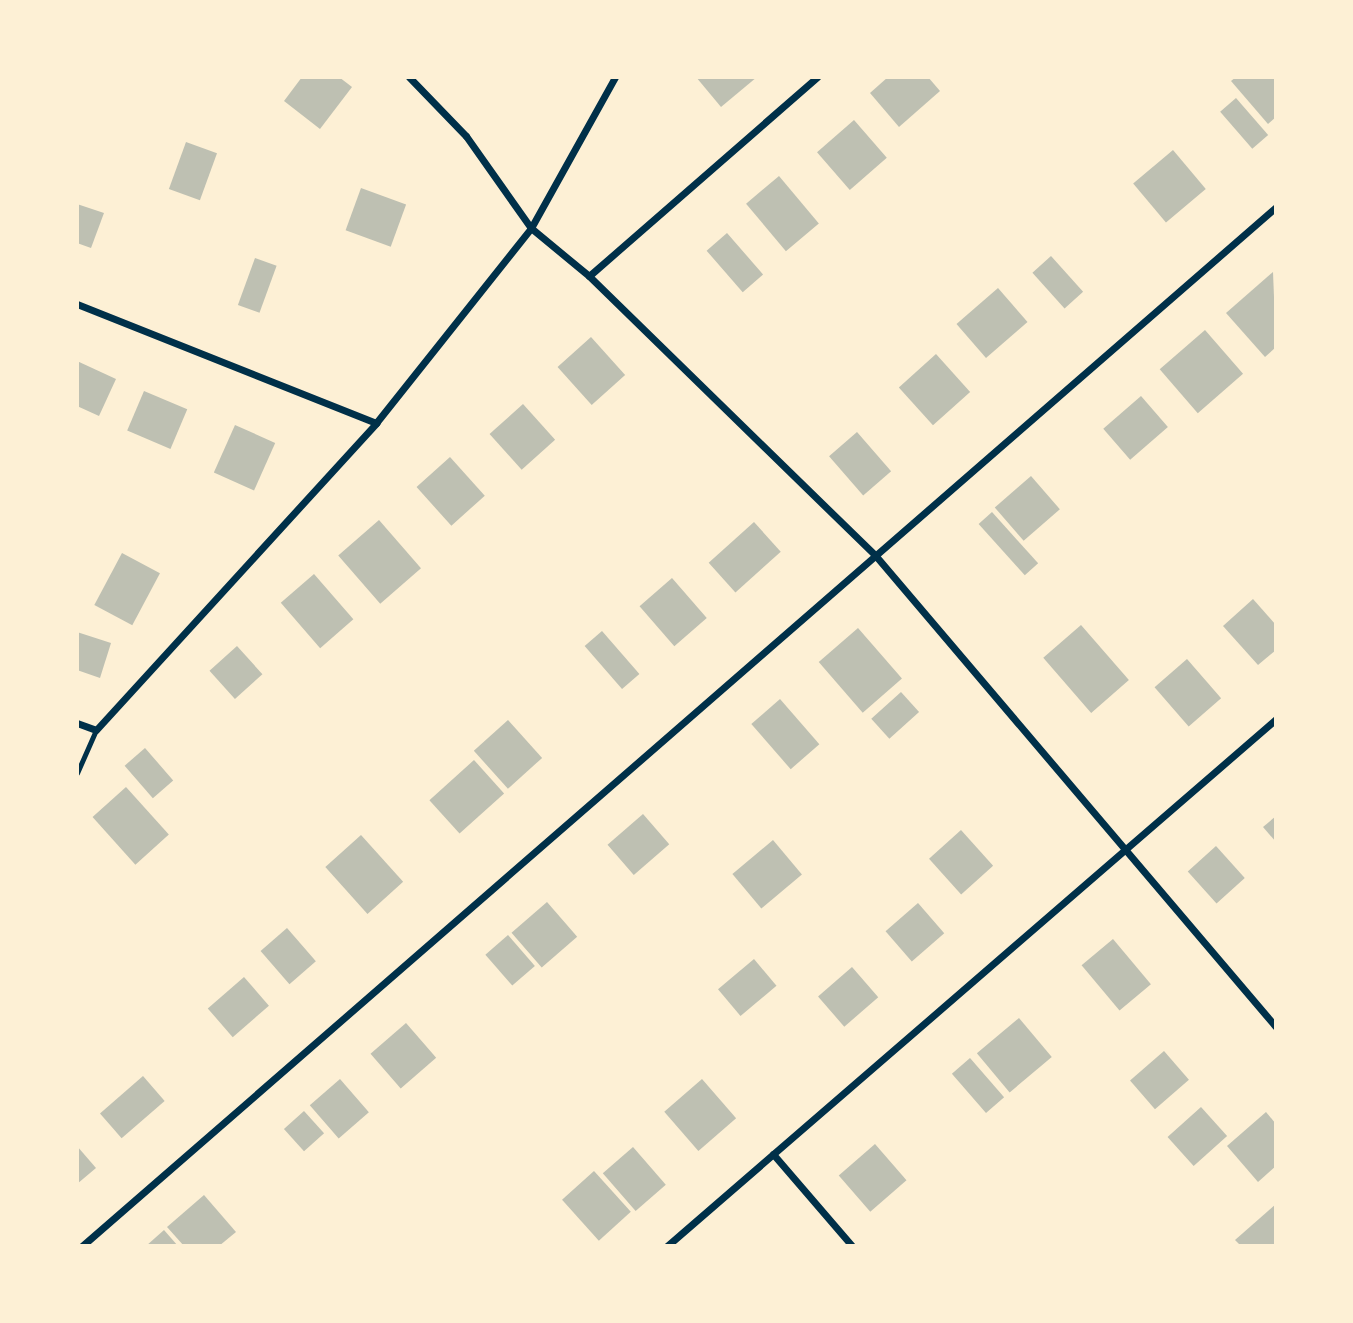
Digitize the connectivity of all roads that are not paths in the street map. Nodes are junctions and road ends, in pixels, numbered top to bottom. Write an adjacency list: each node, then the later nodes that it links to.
1 (409, 77): 5 (street)
2 (615, 77): 5 (street)
3 (817, 77): 6 (street)
4 (1276, 207): 9 (street)
5 (531, 228): 6 (street); 8 (street)
6 (589, 276): 9 (street)
7 (77, 304): 8 (street)
8 (376, 423): 12 (street)
9 (875, 555): 14 (street); 17 (street)
10 (1276, 719): 14 (street)
11 (77, 723): 12 (street)
12 (96, 730): 13 (lane)
13 (77, 773)
14 (1123, 851): 15 (street); 16 (street)
15 (1276, 1027)
16 (773, 1154): 18 (street); 19 (street)
17 (82, 1246)
18 (667, 1246)
19 (852, 1246)

